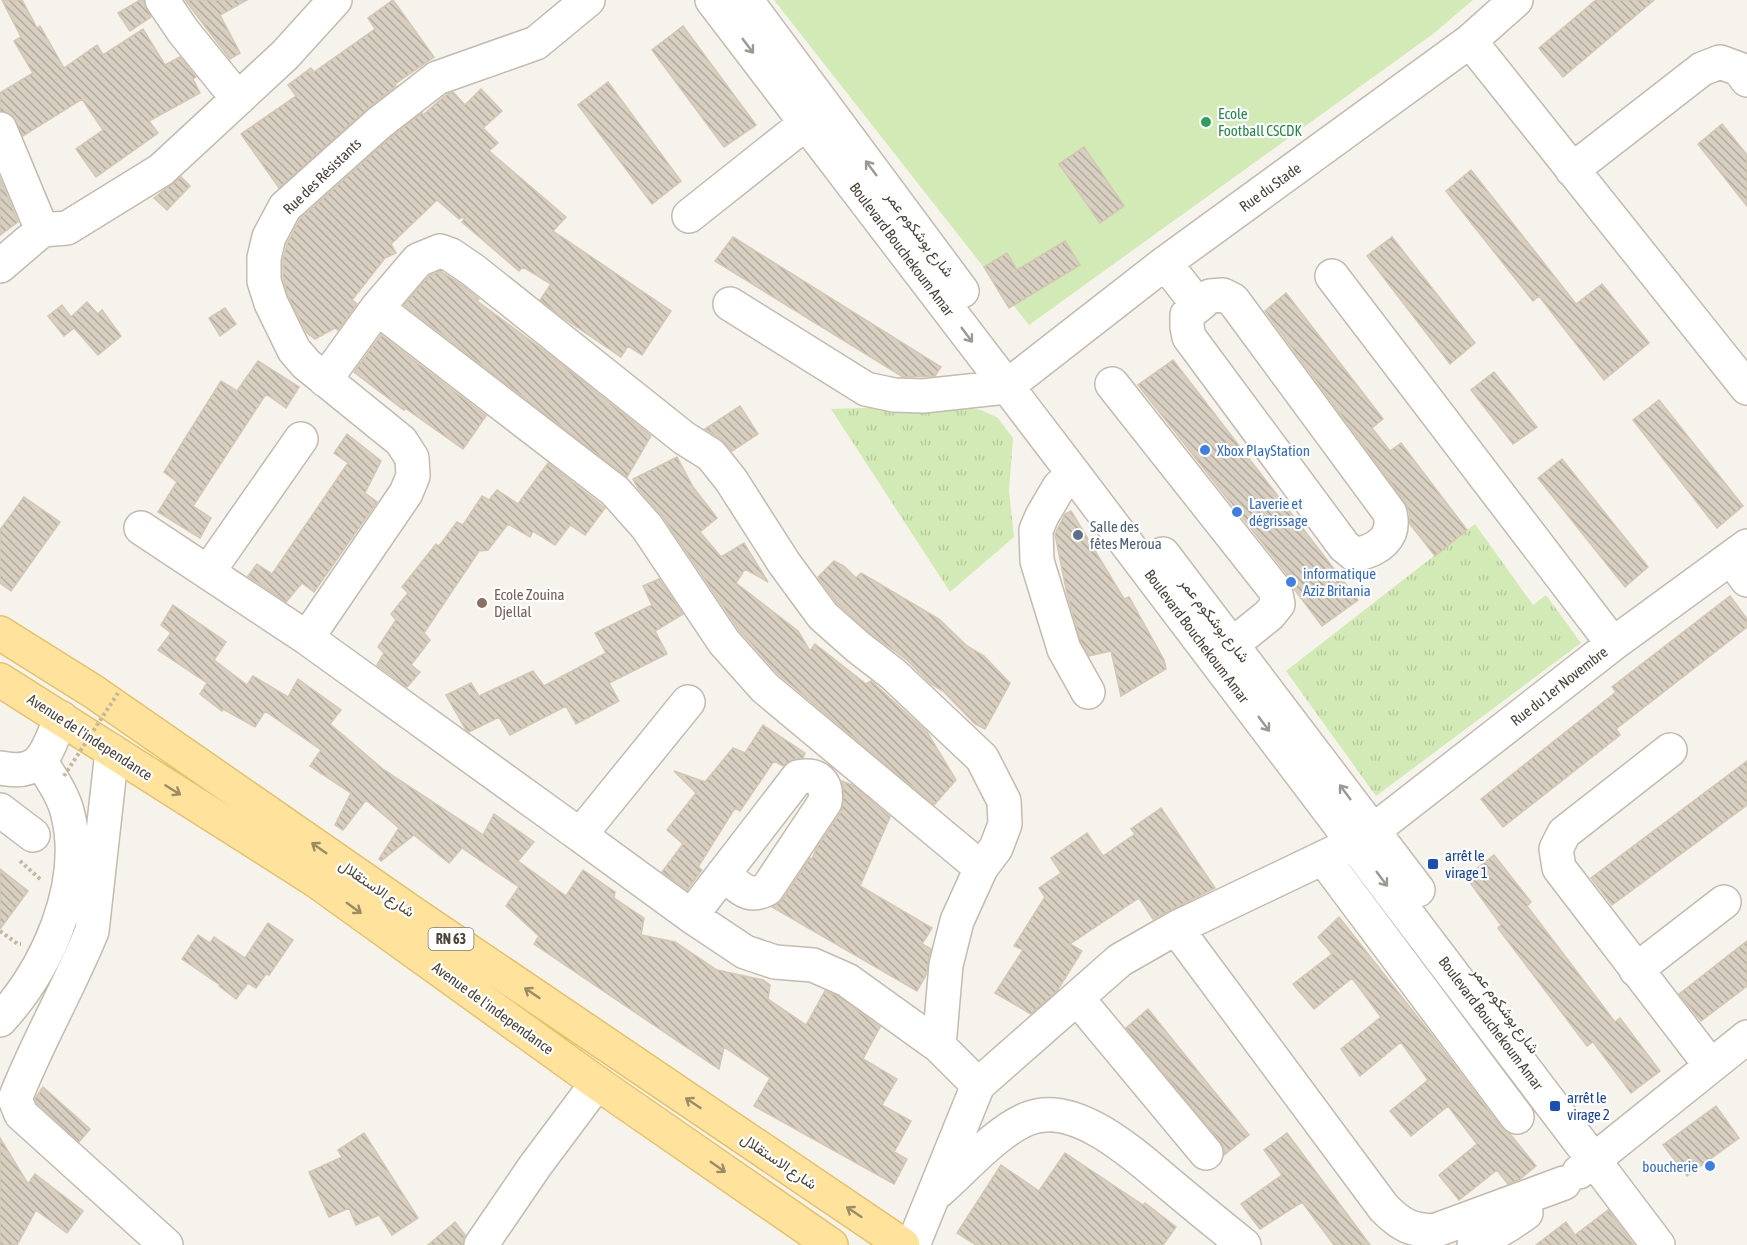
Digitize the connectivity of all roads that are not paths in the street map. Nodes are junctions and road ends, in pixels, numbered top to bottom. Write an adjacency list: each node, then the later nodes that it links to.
1 (162, 0): 9 (street)
2 (335, 0): 9 (street)
3 (588, 0): 21 (street, Rue des Résistants)
4 (712, 0): 10 (street, Boulevard Bouchekoum Amar, one-way to 10)
5 (746, 0): 22 (street, شارع بوشكوم عمر, one-way to 5)
6 (1516, 0): 7 (street, Rue du Stade)
7 (1470, 41): 12 (street); 15 (street, Rue du Stade)
8 (1747, 80): 12 (street)
9 (238, 99): 14 (street)
10 (806, 123): 13 (street); 22 (street, Boulevard Bouchekoum Amar, one-way to 22)
11 (0, 129): 14 (street)
12 (1572, 170): 24 (street)
13 (689, 216)
14 (42, 230): 16 (street)
15 (1165, 263): 19 (street); 22 (street, Rue du Stade)
16 (0, 266)
17 (1332, 276): 33 (street)
18 (730, 304): 22 (street)
19 (1198, 305): 19 (street)
20 (377, 308): 21 (street); 47 (street); 47 (street)
21 (325, 380): 31 (street, Rue des Résistants)
22 (1015, 380): 26 (street, Boulevard Bouchekoum Amar); 32 (street, شارع بوشكوم عمر)
23 (1112, 384): 32 (street)
24 (1747, 388)
25 (301, 439): 29 (street)
26 (1074, 474): 35 (street); 45 (street, Boulevard Bouchekoum Amar, one-way to 45)
27 (141, 528): 29 (street)
28 (1742, 561): 33 (street, Rue du 1er Novembre)
29 (208, 572): 31 (street)
30 (0, 633): 68 (main road, شارع الاستقلال / RN 63, one-way to 30)
31 (307, 638): 44 (street)
32 (1233, 644): 45 (street, شارع بوشكوم عمر, one-way to 32)
33 (1613, 644): 45 (street, Rue du 1er Novembre)
34 (0, 680): 37 (main road, Avenue de l'independance / RN 63)
35 (1088, 692)
36 (688, 702): 44 (street)
37 (61, 718): 39 (main road, Avenue de l'independance / RN 63); 41 (street)
38 (1670, 750): 52 (street)
39 (112, 751): 58 (main road, Avenue de l'independance / RN 63, one-way to 58); 65 (street)
40 (0, 768): 41 (street)
41 (53, 769): 54 (street)
42 (0, 810): 43 (street)
43 (33, 835)
44 (580, 835): 50 (street)
45 (1364, 837): 46 (street, Rue du 1er Novembre); 62 (street, شارع بوشكوم عمر)
46 (1323, 858): 51 (street, Rue du 1er Novembre); 60 (street)
47 (981, 868): 56 (street)
48 (723, 874): 50 (street)
49 (1724, 902): 52 (street)
50 (691, 916): 56 (street)
51 (1176, 928): 53 (street, Rue du 1er Novembre); 63 (street)
52 (1636, 970): 57 (street)
53 (1077, 998): 59 (street, Rue du 1er Novembre); 61 (street)
54 (0, 1020)
55 (1745, 1041): 57 (street)
56 (939, 1046): 59 (street)
57 (1711, 1066): 62 (street)
58 (597, 1083): 66 (street); 67 (main road, Avenue de l'independance / RN 63, one-way to 67)
59 (978, 1085): 64 (street)
60 (1516, 1117)
61 (1206, 1153)
62 (1601, 1155): 63 (street); 72 (street); 73 (street, شارع بوشكوم عمر)
63 (1564, 1183): 71 (street)
64 (933, 1196): 69 (street); 70 (street)
65 (165, 1245)
66 (481, 1245)
67 (831, 1245)
68 (903, 1245)
69 (913, 1245)
70 (1244, 1245)
71 (1474, 1245)
72 (1658, 1245)
73 (1678, 1245)

